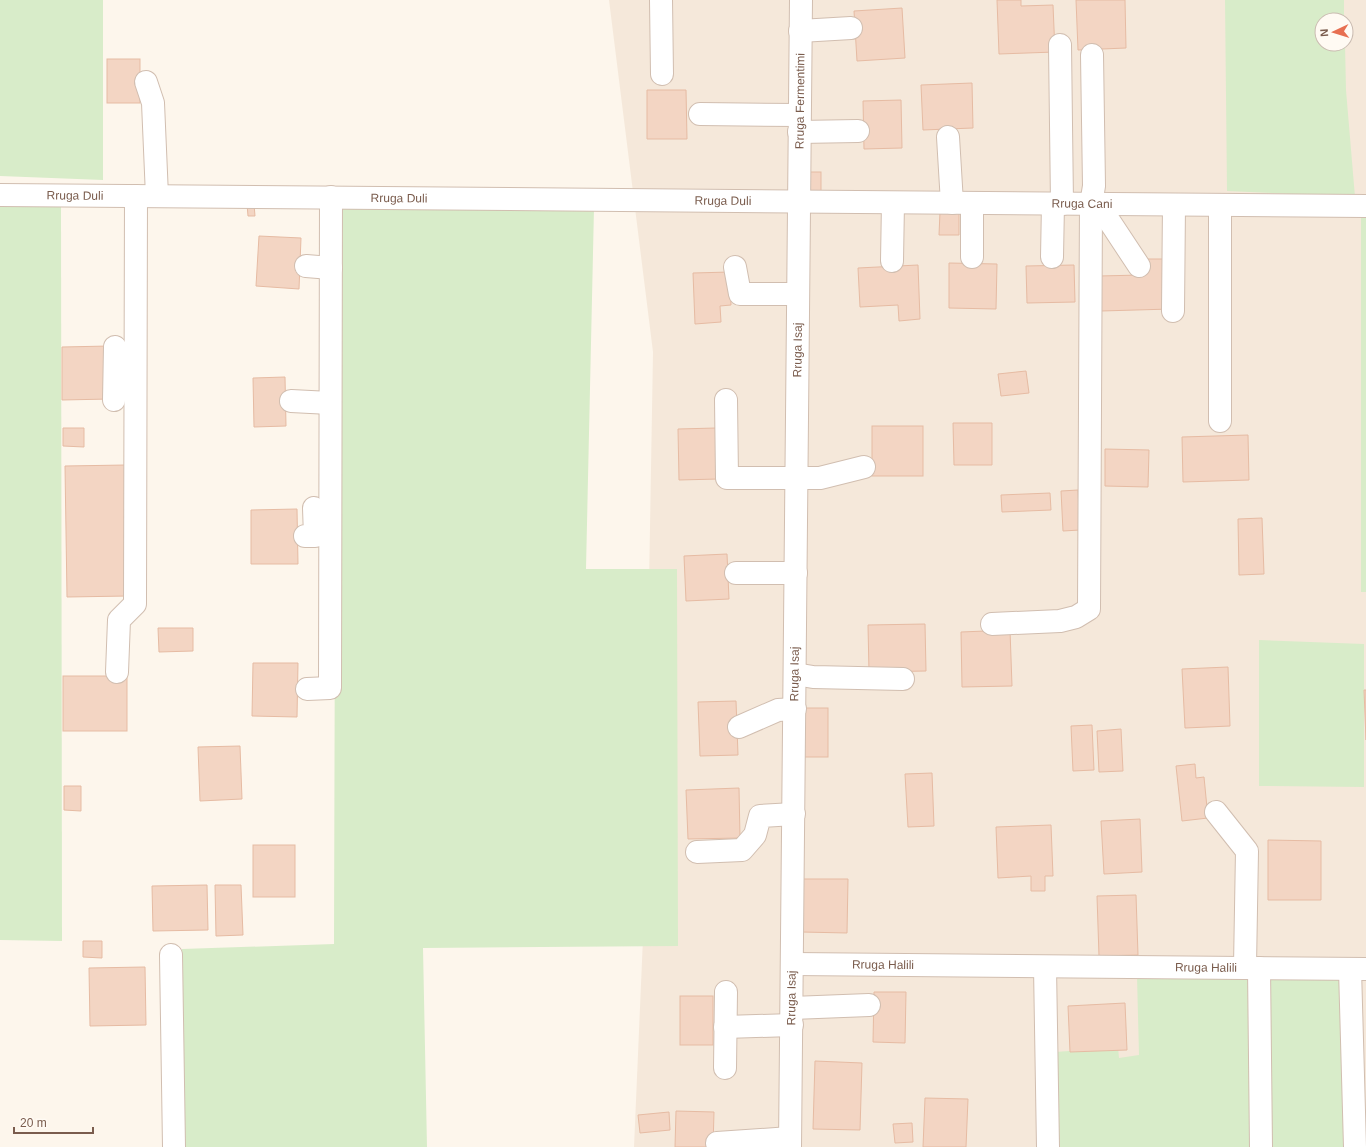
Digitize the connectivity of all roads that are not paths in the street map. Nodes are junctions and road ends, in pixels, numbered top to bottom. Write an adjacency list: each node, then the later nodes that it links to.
1 (661, 0): 7 (street)
2 (801, 0): 4 (street, Rruga Fermentimi)
3 (851, 28): 4 (street)
4 (800, 31): 10 (street, Rruga Fermentimi)
5 (1060, 45): 19 (street)
6 (1092, 55): 20 (street)
7 (662, 74)
8 (146, 82): 14 (street)
9 (700, 114): 10 (street)
10 (799, 124): 11 (street); 16 (street, Rruga Fermentimi)
11 (858, 131)
12 (948, 137): 18 (street)
13 (0, 195): 14 (street, Rruga Duli)
14 (147, 196): 15 (street, Rruga Duli); 35 (street)
15 (331, 197): 16 (street, Rruga Duli); 30 (street)
16 (798, 202): 17 (street, Rruga Cani); 31 (street, Rruga Isaj)
17 (893, 202): 18 (street, Rruga Cani); 26 (street)
18 (962, 203): 19 (street, Rruga Cani); 24 (street)
19 (1057, 204): 20 (street, Rruga Cani); 25 (street)
20 (1091, 204): 21 (street, Rruga Cani); 28 (street); 47 (street)
21 (1174, 204): 22 (street, Rruga Cani); 32 (street)
22 (1220, 205): 23 (street, Rruga Cani); 40 (street)
23 (1366, 206)
24 (972, 258)
25 (1052, 258)
26 (892, 261)
27 (306, 266): 30 (street)
28 (1139, 266)
29 (736, 267): 31 (street)
30 (331, 268): 39 (street)
31 (798, 294): 42 (street, Rruga Isaj)
32 (1174, 310)
33 (115, 347): 34 (street)
34 (114, 375): 35 (street); 36 (street)
35 (136, 376): 48 (street)
36 (114, 400)
37 (726, 400): 42 (street)
38 (291, 402): 39 (street)
39 (330, 403): 43 (street)
40 (1220, 421)
41 (864, 467): 42 (street)
42 (797, 478): 46 (street, Rruga Isaj)
43 (329, 505): 44 (street); 51 (street)
44 (305, 536)
45 (736, 573): 46 (street)
46 (796, 573): 49 (street, Rruga Isaj)
47 (992, 624)
48 (117, 672)
49 (795, 674): 50 (street); 52 (street, Rruga Isaj)
50 (903, 679)
51 (306, 689)
52 (795, 709): 53 (street); 55 (street, Rruga Isaj)
53 (739, 727)
54 (1216, 812): 60 (street)
55 (794, 814): 56 (street); 58 (street, Rruga Isaj)
56 (697, 852)
57 (171, 955): 69 (street)
58 (792, 964): 59 (street, Rruga Halili); 64 (street, Rruga Isaj)
59 (1045, 967): 60 (street, Rruga Halili); 70 (street)
60 (1252, 967): 61 (street, Rruga Halili); 71 (street)
61 (1358, 969): 72 (street)
62 (726, 992): 65 (street)
63 (869, 1005): 64 (street)
64 (792, 1017): 65 (street); 68 (street, Rruga Isaj)
65 (725, 1027): 66 (street)
66 (725, 1068)
67 (717, 1143): 68 (street)
68 (790, 1143)
69 (174, 1147)
70 (1048, 1147)
71 (1261, 1147)
72 (1355, 1147)

